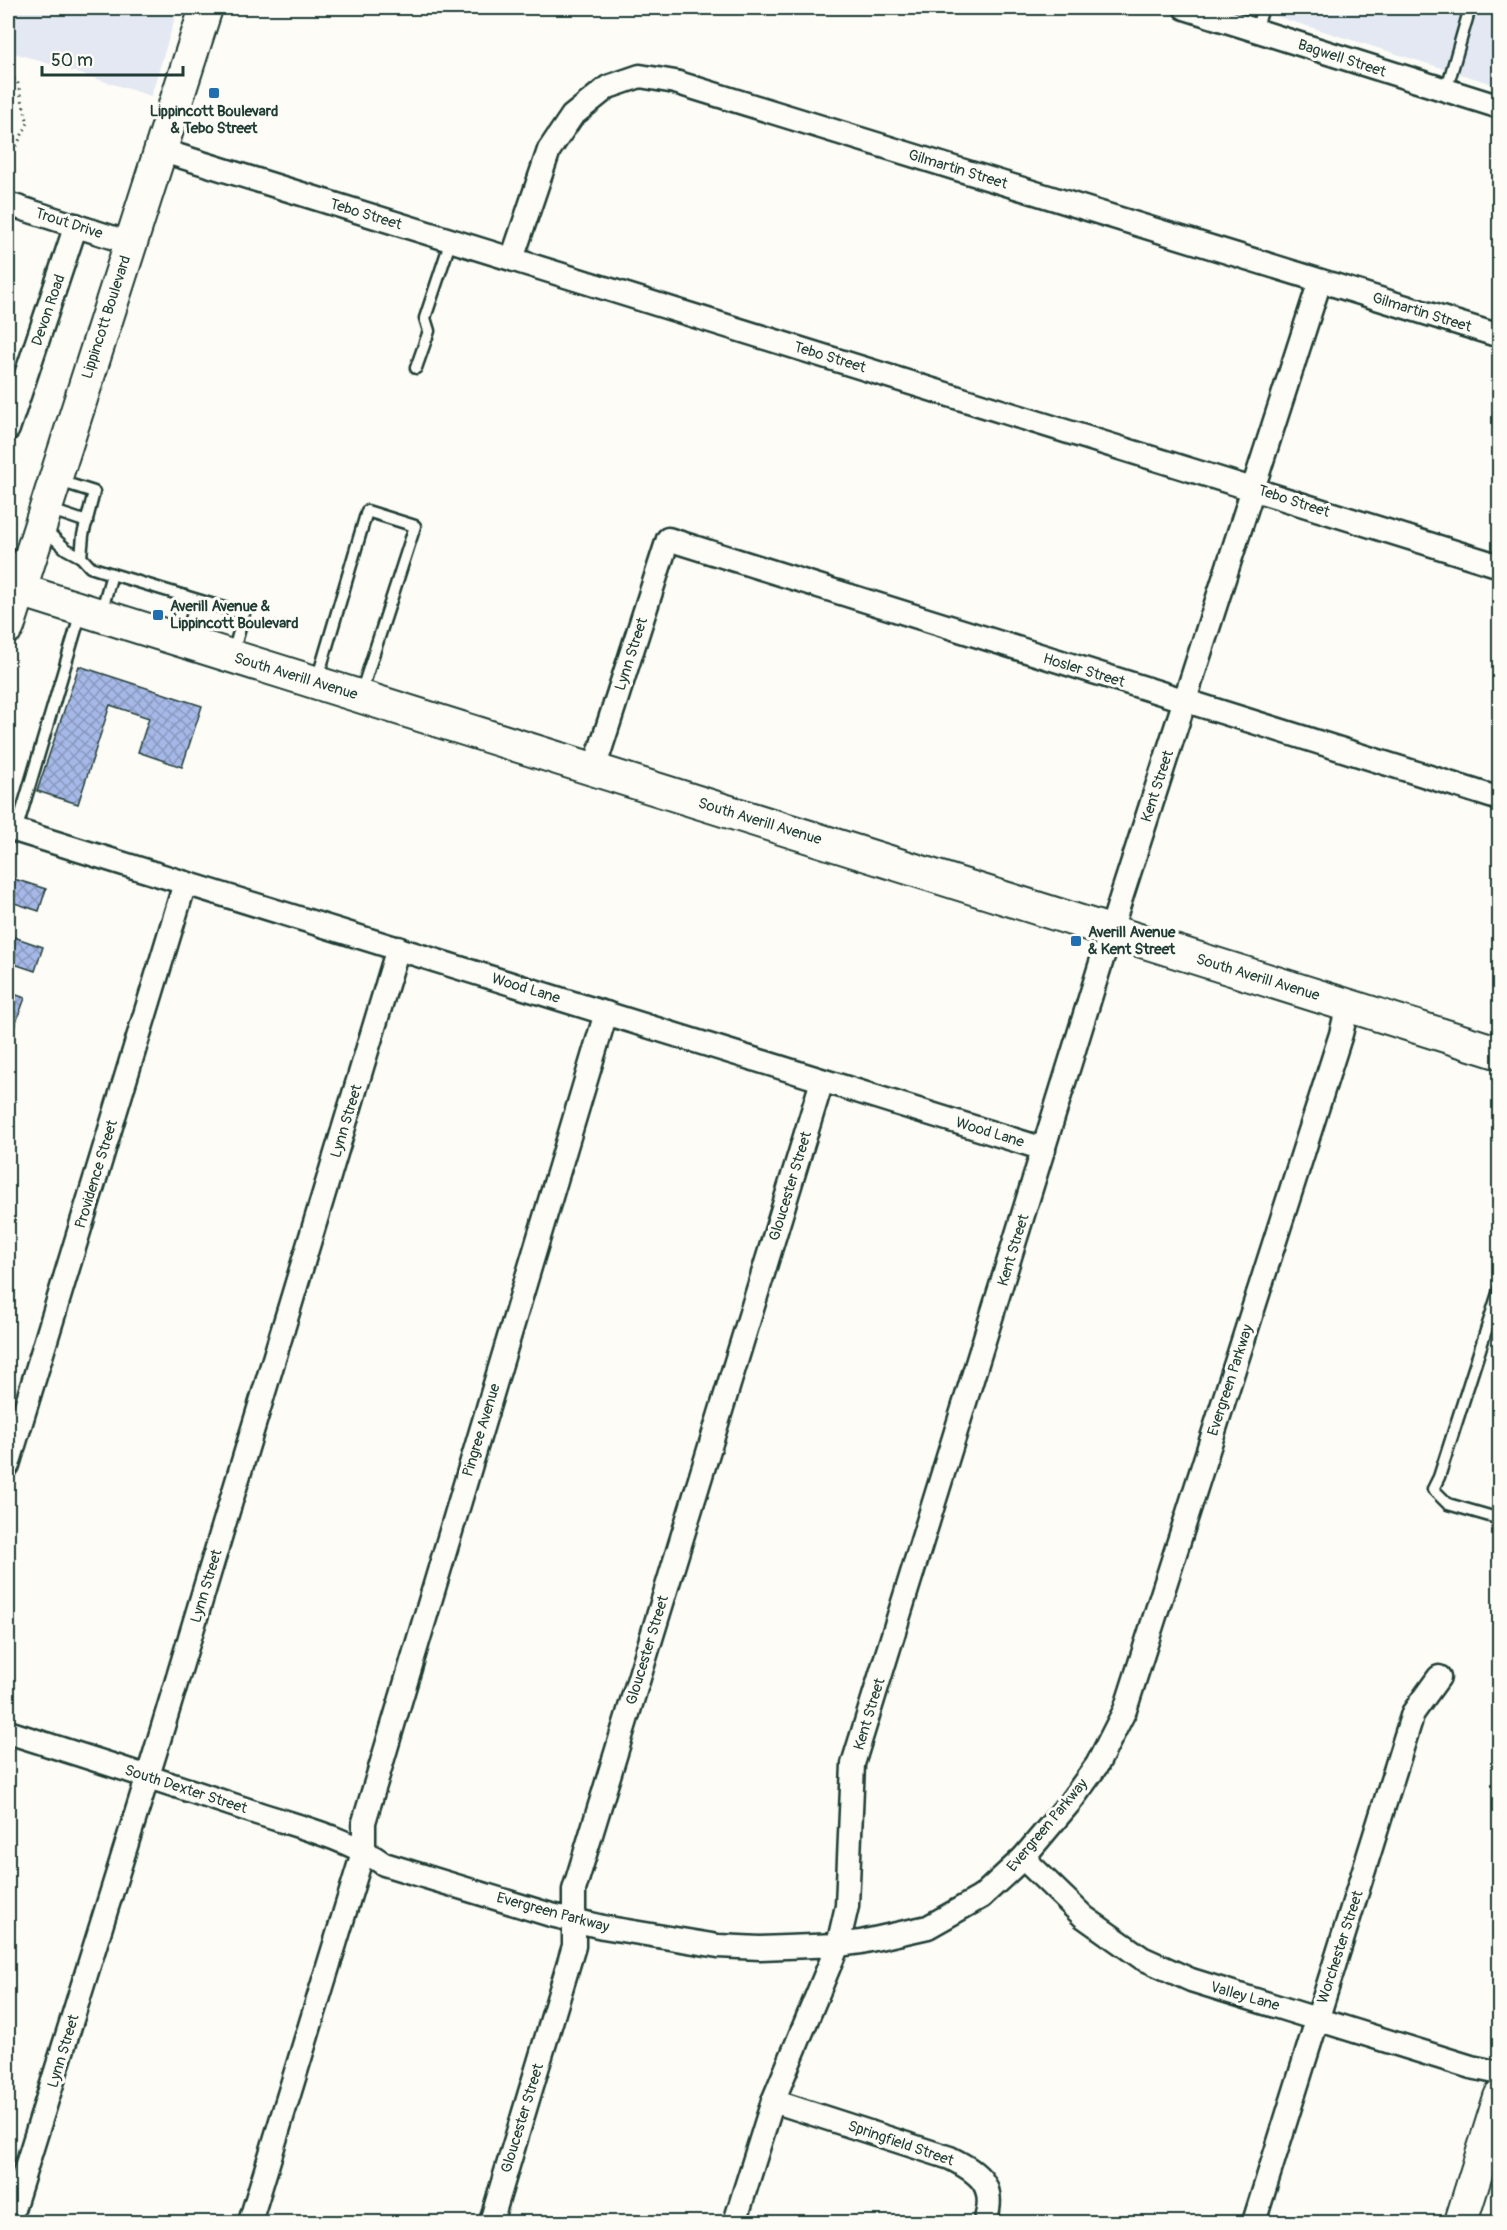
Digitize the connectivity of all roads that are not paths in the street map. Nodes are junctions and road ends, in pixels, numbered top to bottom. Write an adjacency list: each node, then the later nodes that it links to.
1 (206, 8): 8 (street, Lippincott Boulevard)
2 (1185, 8): 5 (street, Bagwell Street)
3 (1263, 8): 5 (lane)
4 (1470, 8): 6 (lane)
5 (1256, 30): 6 (street, Bagwell Street)
6 (1446, 91): 7 (street, Bagwell Street)
7 (1500, 107)
8 (160, 150): 11 (street, Tebo Street); 12 (street, Lippincott Boulevard)
9 (8, 204): 10 (street, Trout Drive)
10 (76, 225): 12 (street, Trout Drive); 17 (street, Devon Road)
11 (451, 240): 13 (street, Tebo Street); 16 (lane)
12 (130, 243): 19 (street, Lippincott Boulevard)
13 (512, 259): 14 (street, Gilmartin Street); 18 (street, Tebo Street)
14 (1320, 281): 15 (street, Gilmartin Street); 18 (street, Kent Street)
15 (1500, 336)
16 (416, 368)
17 (8, 429)
18 (1253, 488): 23 (street, Tebo Street); 33 (street, Kent Street)
19 (48, 505): 20 (lane); 20 (lane); 22 (lane); 24 (street, Lippincott Boulevard)
20 (87, 522): 22 (lane)
21 (668, 539): 33 (street, Hosler Street); 34 (street, Lynn Street)
22 (81, 557): 25 (lane)
23 (1500, 566)
24 (19, 569): 27 (street, South Averill Avenue); 28 (street, Lippincott Boulevard)
25 (112, 574): 26 (lane); 27 (lane)
26 (185, 596): 29 (lane); 30 (lane)
27 (91, 612): 29 (street, South Averill Avenue); 36 (lane)
28 (8, 627)
29 (172, 637): 30 (street, South Averill Avenue)
30 (232, 656): 31 (street, South Averill Avenue)
31 (316, 682): 32 (street, South Averill Avenue); 32 (lane)
32 (360, 696): 34 (street, South Averill Avenue)
33 (1184, 701): 35 (street, Hosler Street); 38 (street, Kent Street)
34 (594, 769): 38 (street, South Averill Avenue)
35 (1500, 799)
36 (12, 830): 37 (street, Wood Lane)
37 (185, 883): 39 (street, Wood Lane); 46 (street, Providence Street)
38 (1111, 931): 40 (street, South Averill Avenue); 44 (street, Kent Street)
39 (398, 948): 41 (street, Wood Lane); 50 (street, Lynn Street)
40 (1348, 1005): 42 (street, South Averill Avenue); 52 (street, Evergreen Parkway)
41 (606, 1013): 43 (street, Wood Lane); 51 (street, Pingree Avenue)
42 (1500, 1053)
43 (822, 1081): 44 (street, Wood Lane); 53 (street, Gloucester Street)
44 (1044, 1149): 54 (street, Kent Street)
45 (1500, 1287): 47 (lane)
46 (8, 1466)
47 (1500, 1519)
48 (1439, 1677): 55 (street, Worchester Street)
49 (8, 1732): 50 (street, South Dexter Street)
50 (148, 1776): 51 (street, South Dexter Street); 59 (street, Lynn Street)
51 (364, 1850): 53 (street, Evergreen Parkway); 60 (street)
52 (1023, 1858): 54 (street, Evergreen Parkway); 55 (street, Valley Lane)
53 (574, 1921): 54 (street, Evergreen Parkway); 61 (street, Gloucester Street)
54 (838, 1945): 57 (street, Kent Street)
55 (1317, 2018): 56 (street, Valley Lane); 64 (street, Worchester Street)
56 (1500, 2073)
57 (773, 2101): 62 (street, Kent Street); 63 (street, Springfield Street)
58 (1493, 2131): 65 (street)
59 (9, 2223)
60 (250, 2223)
61 (490, 2223)
62 (735, 2223)
63 (985, 2223)
64 (1254, 2223)
65 (1461, 2223)

